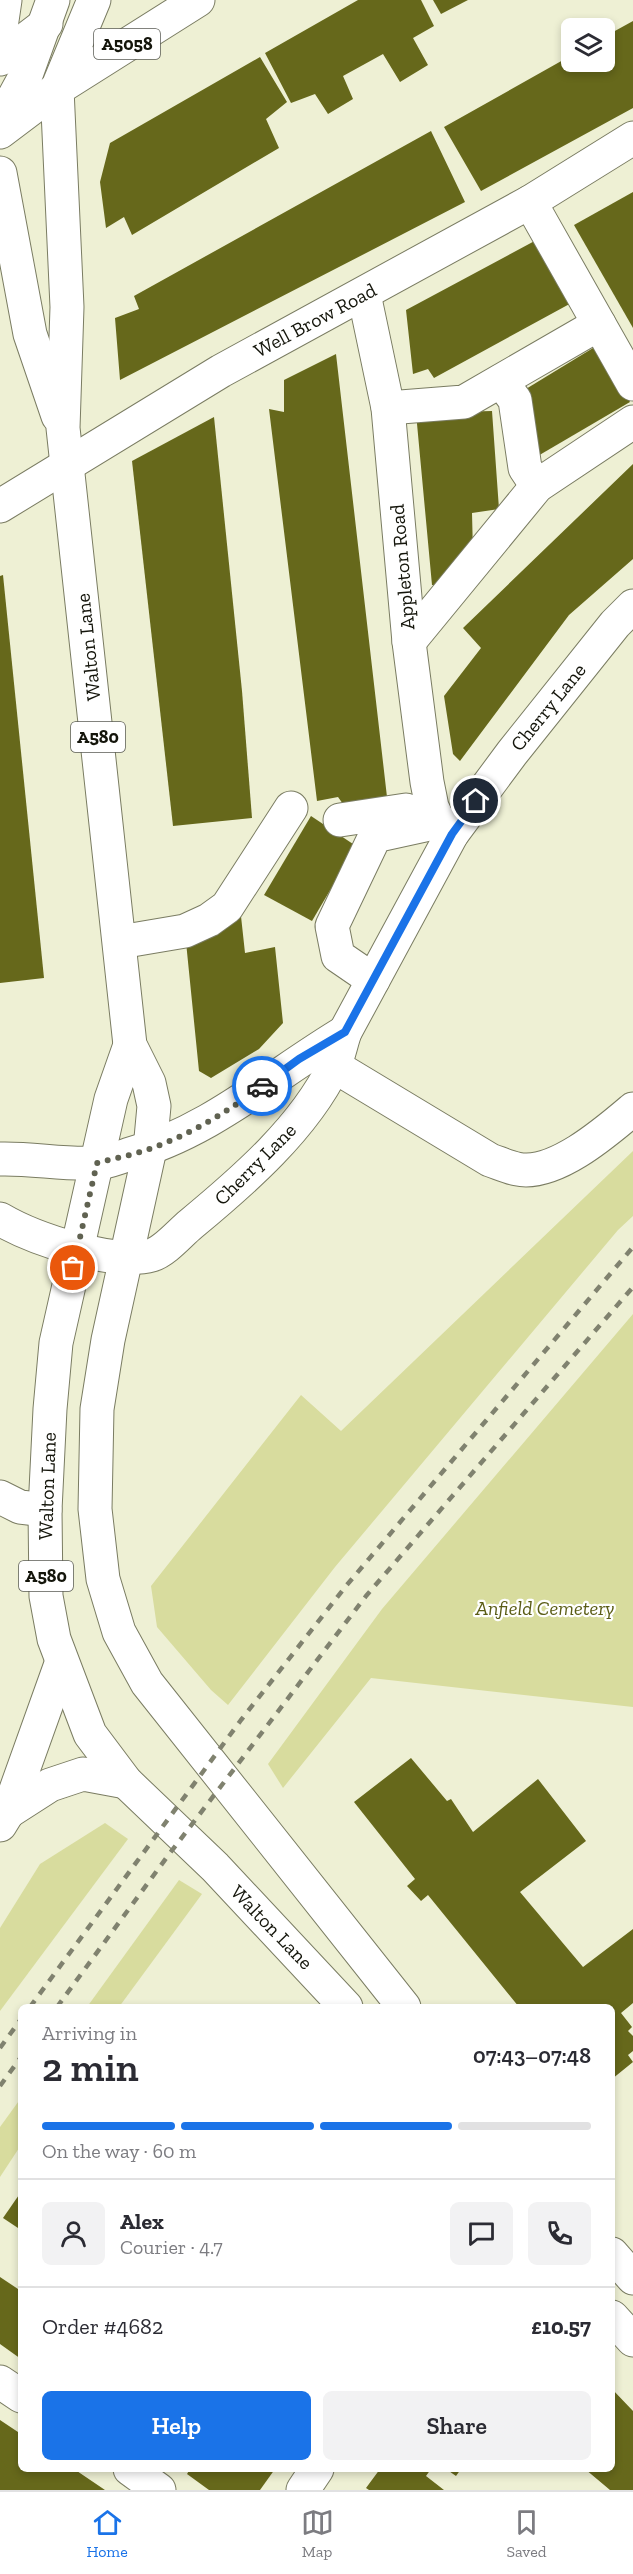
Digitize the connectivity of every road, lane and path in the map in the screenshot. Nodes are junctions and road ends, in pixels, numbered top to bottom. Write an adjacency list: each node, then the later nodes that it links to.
1 (5, 0): 6 (main road)
2 (80, 0): 5 (main road)
3 (94, 0): 8 (main road, A580)
4 (198, 0): 8 (main road, A5058)
5 (49, 12): 7 (main road)
6 (0, 34)
7 (9, 66): 8 (main road); 9 (main road)
8 (57, 89): 10 (main road, A5058); 20 (main road, Walton Lane / A580)
9 (0, 123)
10 (0, 132)
11 (633, 138): 13 (main road, Well Brow Road)
12 (0, 172): 20 (main road, Walton Lane / A580)
13 (530, 202): 14 (main road, Well Brow Road); 15 (main road)
14 (364, 294): 18 (main road, Appleton Road); 21 (main road, Well Brow Road)
15 (599, 324): 16 (main road); 17 (main road)
16 (501, 381): 18 (main road); 22 (main road)
17 (633, 384)
18 (388, 408): 25 (main road, Appleton Road)
19 (633, 422): 22 (main road)
20 (63, 428): 21 (main road, Walton Lane / A580)
21 (68, 465): 23 (main road, Well Brow Road); 29 (main road, Walton Lane / A580)
22 (537, 486): 25 (main road)
23 (0, 506)
24 (633, 606): 28 (main road, Cherry Lane)
25 (409, 642): 28 (main road, Appleton Road)
26 (291, 808): 29 (main road)
27 (340, 820): 28 (main road)
28 (441, 821): 30 (main road, Cherry Lane); 30 (main road)
29 (120, 942): 32 (main road, Walton Lane / A580)
30 (373, 980): 31 (main road, Cherry Lane)
31 (345, 1032): 33 (main road, Cherry Lane); 35 (main road)
32 (130, 1045): 35 (main road, Walton Lane / A580); 37 (main road, Walton Lane / A580)
33 (334, 1066): 34 (main road); 40 (main road, Cherry Lane)
34 (633, 1109)
35 (150, 1149): 37 (main road); 40 (main road, Walton Lane / A580)
36 (0, 1159): 37 (main road)
37 (97, 1163): 39 (main road, Walton Lane / A580)
38 (0, 1219): 39 (main road)
39 (77, 1249): 40 (main road); 42 (main road, Walton Lane / A580)
40 (127, 1259): 47 (main road, Walton Lane / A580)
41 (0, 1497): 42 (main road)
42 (45, 1510): 43 (main road, Walton Lane / A580)
43 (61, 1664): 44 (main road, Walton Lane / A580); 45 (main road)
44 (126, 1782): 45 (main road); 46 (main road, Walton Lane / A580)
45 (3, 1815)
46 (343, 2004)
47 (402, 2004)
48 (615, 2257): 49 (main road)
49 (633, 2278)
50 (615, 2320): 51 (main road)
51 (633, 2340)
52 (0, 2382): 53 (main road)
53 (18, 2394)
54 (134, 2472): 55 (main road)
55 (159, 2490)

